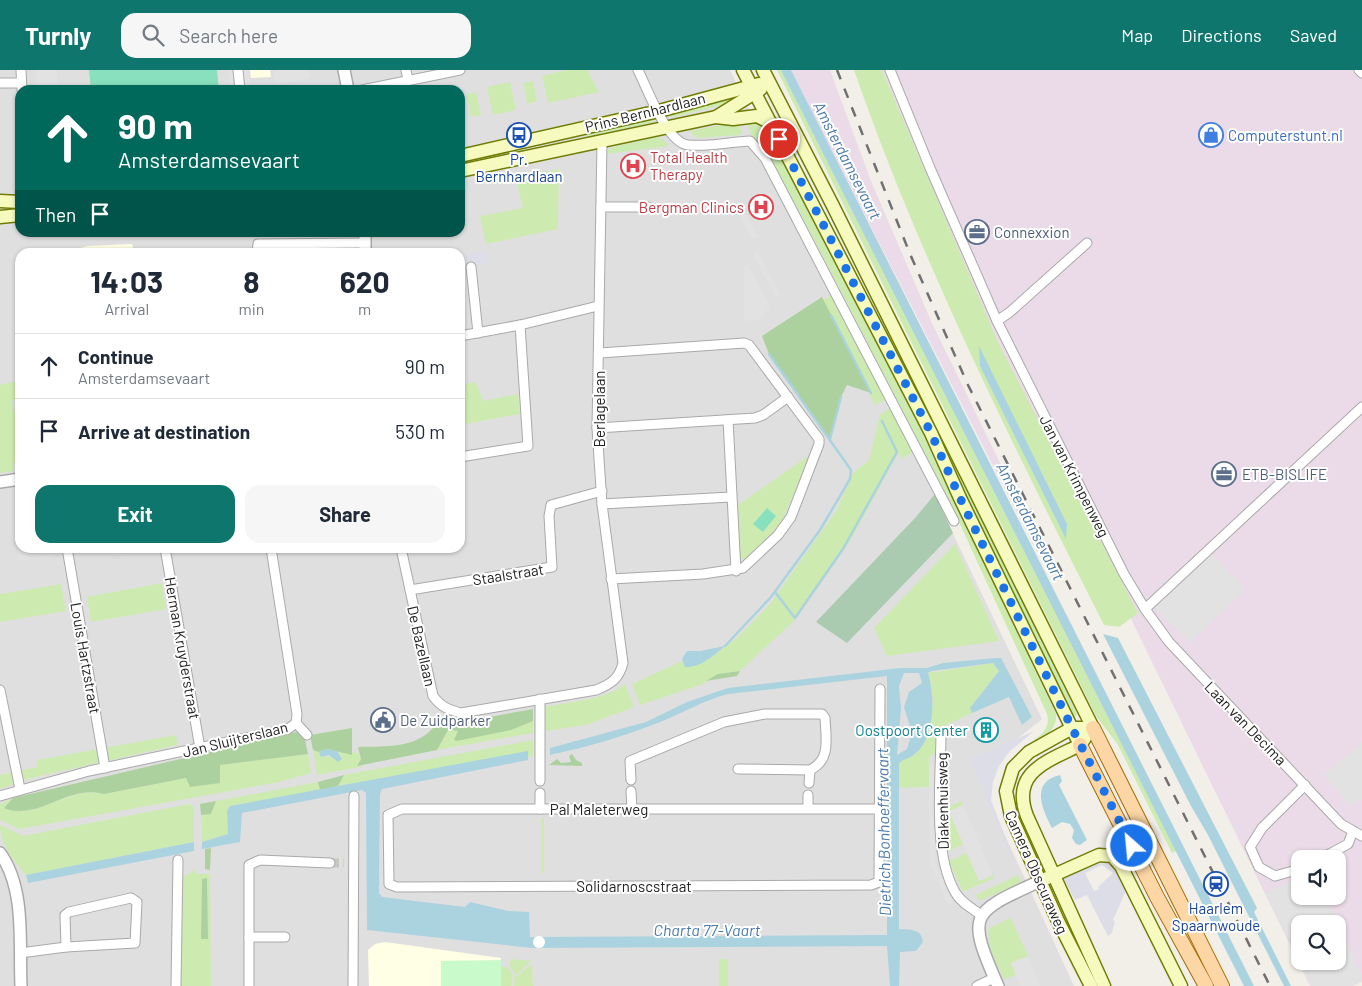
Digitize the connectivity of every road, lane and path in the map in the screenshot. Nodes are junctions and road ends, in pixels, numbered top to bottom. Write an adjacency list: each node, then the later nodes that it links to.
1 (21, 70): 16 (street)
2 (238, 70): 17 (street)
3 (344, 70): 18 (street)
4 (406, 70): 12 (street)
5 (638, 70): 21 (street)
6 (743, 70): 20 (main road)
7 (763, 70): 14 (main road)
8 (890, 70): 39 (street, Jan van Krimpenweg)
9 (1359, 70): 11 (street)
10 (455, 71): 12 (street)
11 (1362, 73)
12 (408, 80): 19 (street)
13 (0, 83): 15 (street)
14 (769, 83): 20 (main road, Prins Bernhardlaan); 69 (main road)
15 (15, 85)
16 (22, 85)
17 (240, 85)
18 (347, 85)
19 (385, 85)
20 (753, 89): 21 (main road, Prins Bernhardlaan); 22 (main road, Prins Bernhardlaan); 23 (main road)
21 (659, 111): 24 (street); 26 (main road, Prins Bernhardlaan)
22 (716, 117): 23 (main road, Prins Bernhardlaan); 24 (main road, Prins Bernhardlaan)
23 (771, 123): 68 (main road)
24 (666, 127): 25 (main road, Prins Bernhardlaan); 54 (street)
25 (602, 142): 27 (main road, Prins Bernhardlaan); 30 (street, Berlagelaan)
26 (465, 155)
27 (465, 170)
28 (0, 202): 29 (main road)
29 (15, 202)
30 (600, 206): 31 (street); 38 (street, Berlagelaan)
31 (648, 208)
32 (15, 216): 33 (main road)
33 (0, 217)
34 (365, 243): 36 (street)
35 (1087, 243): 39 (street)
36 (258, 248)
37 (470, 267): 41 (street)
38 (598, 306): 40 (street); 43 (street, Berlagelaan)
39 (997, 321): 62 (street, Jan van Krimpenweg)
40 (520, 325): 41 (street); 48 (street)
41 (478, 333): 42 (street)
42 (465, 335)
43 (600, 353): 44 (street); 47 (street, Berlagelaan)
44 (788, 397): 46 (street); 59 (street)
45 (1362, 407): 62 (street)
46 (728, 420): 47 (street); 52 (street)
47 (597, 428): 51 (street, Berlagelaan)
48 (465, 456)
49 (15, 480): 50 (street)
50 (0, 482)
51 (602, 491): 53 (street, Berlagelaan); 61 (street, Staalstraat)
52 (731, 497): 53 (street); 59 (street)
53 (602, 504): 60 (street, Berlagelaan)
54 (954, 522)
55 (68, 553): 74 (street, Louis Hartzstraat)
56 (166, 553): 73 (street, Herman Kruyderstraat)
57 (273, 553): 67 (street, Jan Sluijterslaan)
58 (402, 553): 61 (street, De Bazellaan)
59 (736, 571): 60 (street)
60 (611, 579): 63 (street, Berlagelaan)
61 (410, 590): 66 (street, De Bazellaan)
62 (1145, 609): 80 (street, Laan van Decima)
63 (620, 674): 66 (street, De Bazellaan)
64 (880, 689): 90 (street)
65 (0, 690): 81 (street)
66 (540, 699): 78 (street)
67 (296, 723): 71 (street); 73 (street, Jan Sluijterslaan)
68 (1072, 728): 69 (main road); 72 (main road); 101 (main road, Camera Obscuraweg)
69 (1093, 728): 72 (main road, Camera Obscuraweg); 117 (main road)
70 (941, 732): 103 (street, Diakenhuisweg)
71 (308, 735)
72 (1080, 745): 100 (main road, Camera Obscuraweg); 116 (main road)
73 (200, 748): 74 (street, Jan Sluijterslaan)
74 (105, 768): 81 (street, Jan Sluijterslaan)
75 (738, 769): 76 (street)
76 (810, 770): 77 (street); 79 (street)
77 (631, 780)
78 (540, 781)
79 (809, 783)
80 (1305, 785): 91 (street, Laan van Decima); 99 (street)
81 (20, 789): 85 (street, Jan Sluijterslaan)
82 (631, 791): 89 (street)
83 (540, 793): 88 (street)
84 (808, 795): 87 (street)
85 (0, 796)
86 (354, 796): 98 (street)
87 (808, 808): 89 (street, Pal Maleterweg); 90 (street, Pal Maleterweg)
88 (540, 809): 89 (street, Pal Maleterweg); 102 (street, Pal Maleterweg)
89 (632, 809)
90 (880, 809): 102 (street, Solidarnoscstraat)
91 (1357, 830): 92 (street, Laan van Decima); 93 (street)
92 (1362, 836)
93 (1337, 850)
94 (0, 853): 107 (street)
95 (178, 860): 111 (street)
96 (330, 863): 104 (street)
97 (344, 863): 98 (street)
98 (354, 864): 113 (street)
99 (1291, 872)
100 (1053, 875): 101 (main road); 109 (main road, Camera Obscuraweg); 115 (main road)
101 (1040, 881): 103 (street); 109 (main road, Camera Obscuraweg)
102 (389, 884)
103 (982, 915): 108 (street)
104 (249, 937): 105 (street); 112 (street)
105 (285, 937)
106 (66, 947): 106 (street); 107 (street)
107 (20, 954): 110 (street)
108 (996, 982): 114 (street)
109 (1099, 985)
110 (21, 986)
111 (176, 986)
112 (249, 986)
113 (353, 986)
114 (977, 986)
115 (1181, 986)
116 (1206, 986)
117 (1222, 986)

